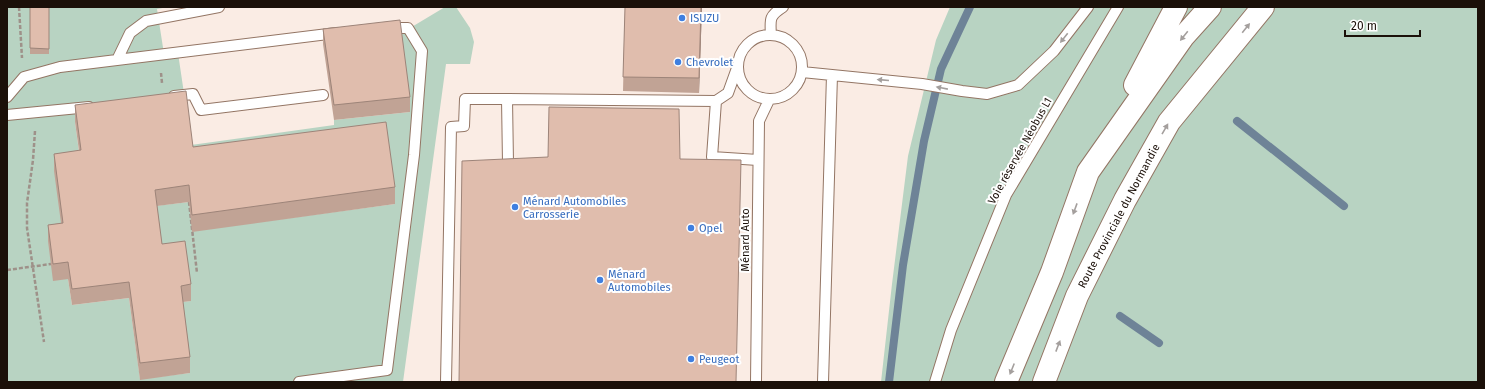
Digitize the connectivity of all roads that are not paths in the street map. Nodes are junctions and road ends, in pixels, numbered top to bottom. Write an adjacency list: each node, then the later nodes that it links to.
1 (219, 7): 11 (lane)
2 (783, 7): 10 (lane)
3 (1088, 7): 14 (lane, one-way to 14)
4 (1118, 7): 30 (lane, Voie réservée Néobus L1)
5 (1176, 7): 25 (highway)
6 (1210, 7): 25 (highway, one-way to 25)
7 (1263, 7): 32 (highway, Route Provinciale du Normandie, one-way to 7)
8 (378, 28): 26 (lane)
9 (349, 32): 11 (lane)
10 (771, 35): 12 (lane); 13 (lane)
11 (117, 60): 16 (lane)
12 (737, 68): 19 (lane); 20 (lane)
13 (802, 72): 14 (lane); 19 (lane)
14 (832, 75): 29 (lane)
15 (323, 95): 17 (lane)
16 (7, 96)
17 (164, 98)
18 (507, 99): 20 (lane); 24 (lane); 27 (lane)
19 (769, 100): 23 (lane, Ménard Auto)
20 (716, 101): 23 (lane)
21 (100, 105): 22 (lane)
22 (7, 115)
23 (758, 160): 28 (lane, Ménard Auto)
24 (508, 163)
25 (1088, 172): 31 (highway, one-way to 31)
26 (299, 382)
27 (446, 382)
28 (756, 382)
29 (823, 382)
30 (934, 382)
31 (1006, 382)
32 (1044, 382)

